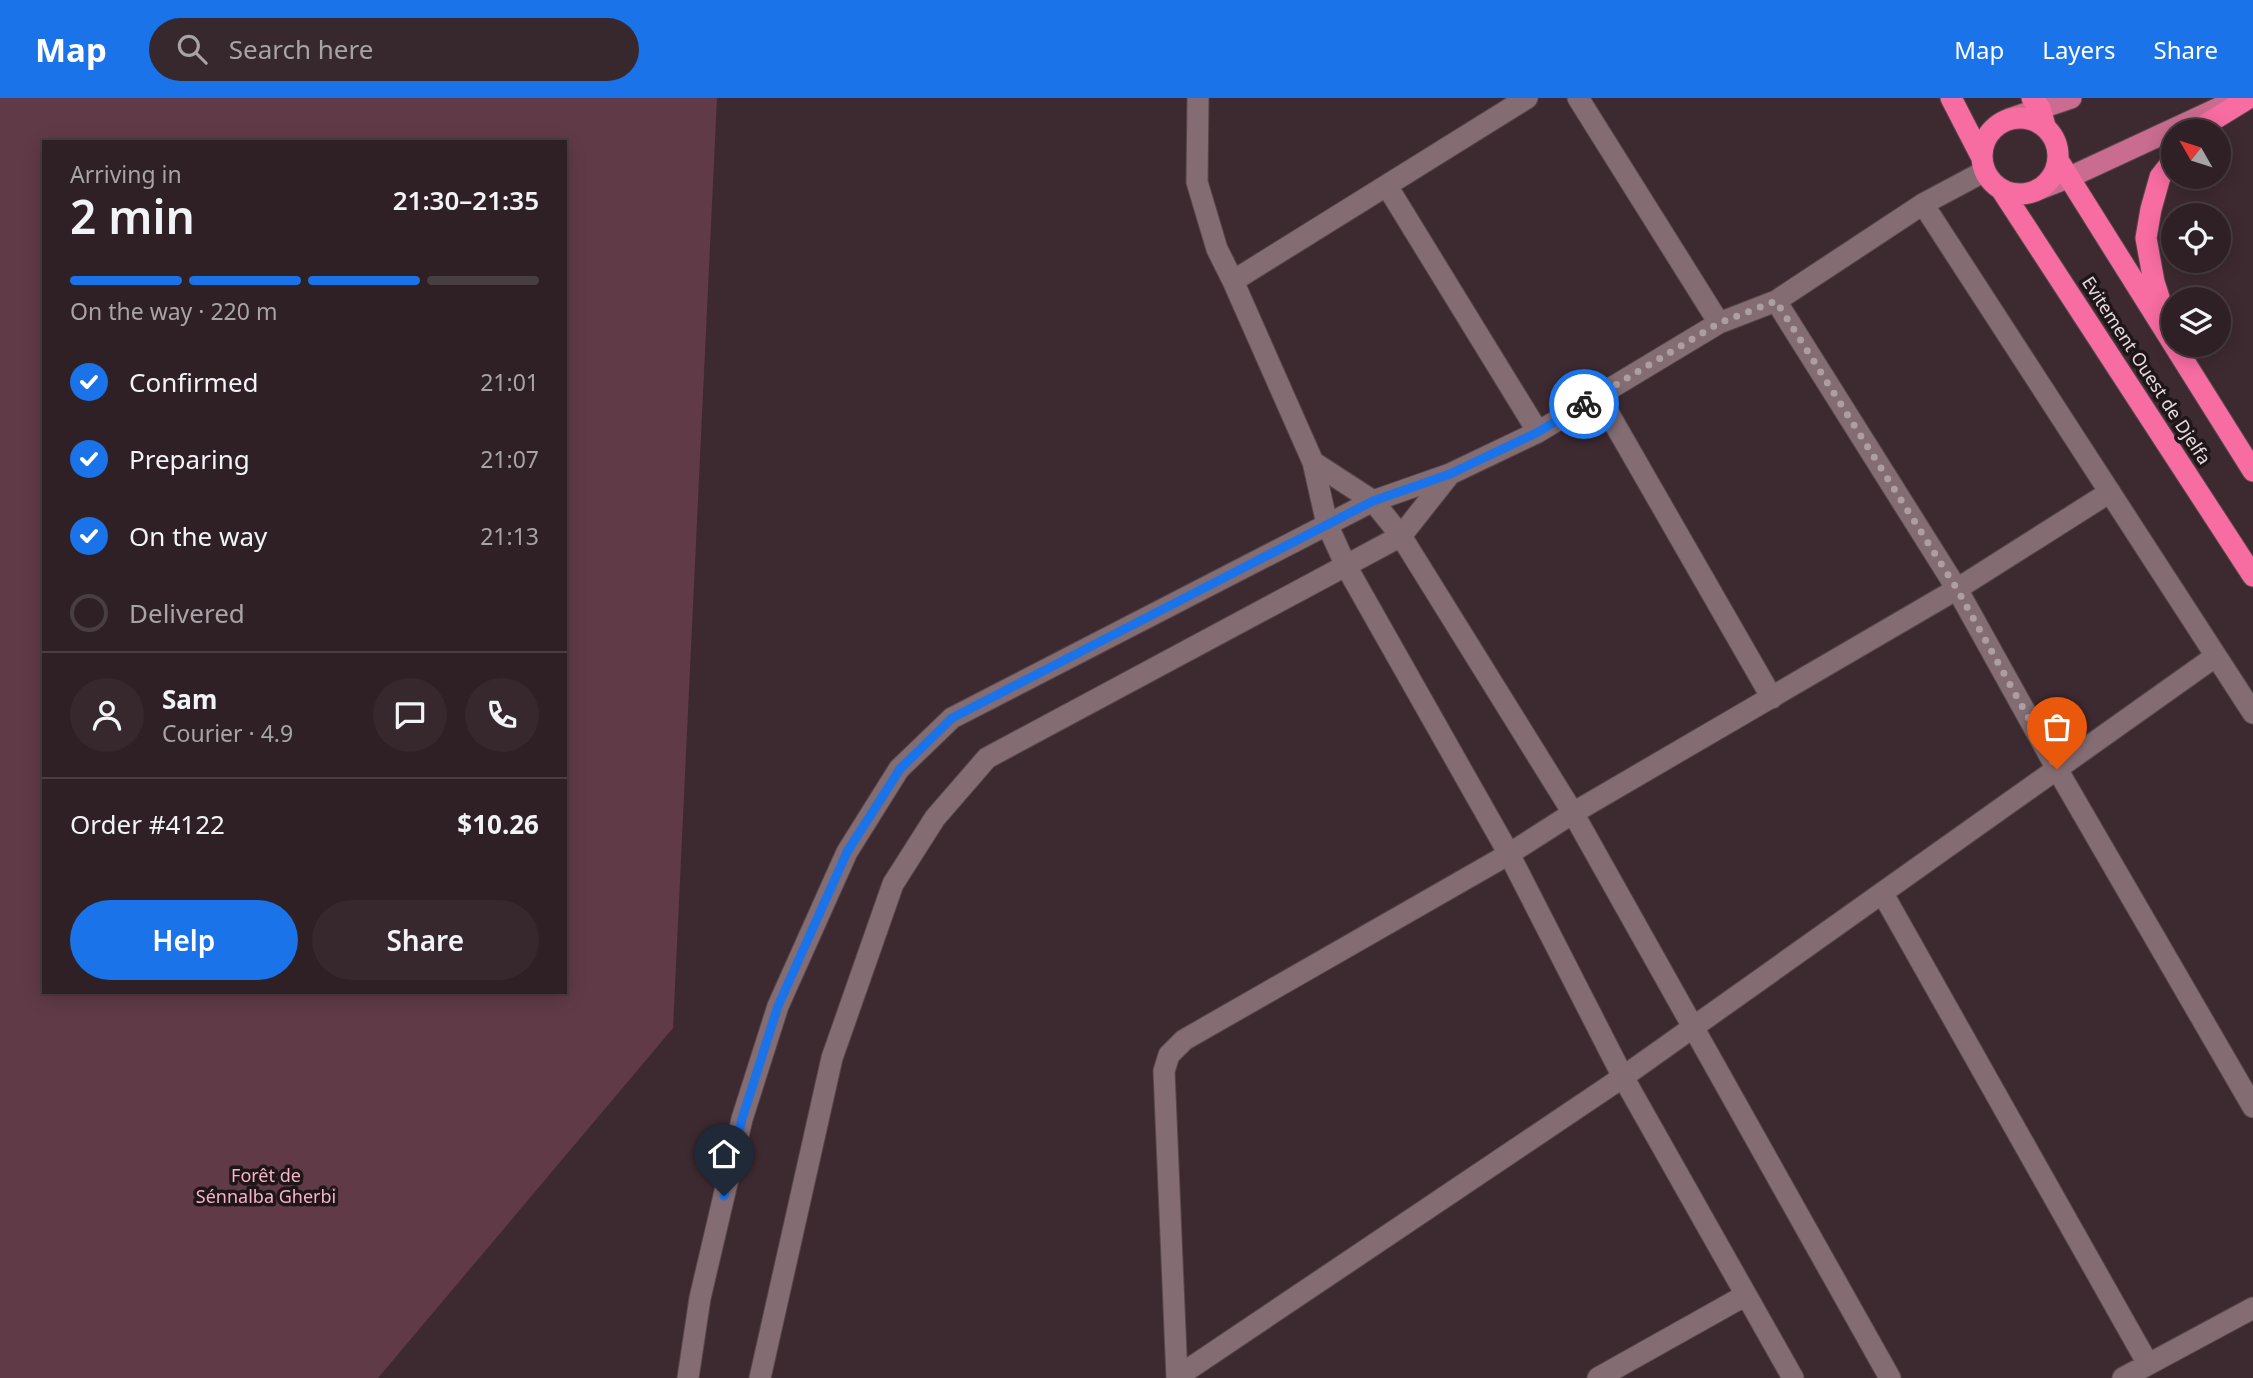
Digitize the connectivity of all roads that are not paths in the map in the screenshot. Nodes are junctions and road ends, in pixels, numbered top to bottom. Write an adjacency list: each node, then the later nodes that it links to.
1 (1198, 98): 17 (street)
2 (1527, 98): 13 (street)
3 (1578, 98): 20 (street)
4 (1951, 98): 10 (highway)
5 (2071, 98): 8 (main road)
6 (2240, 98): 11 (main road)
7 (2249, 98): 9 (highway)
8 (2039, 111): 10 (highway); 11 (highway)
9 (2215, 119)
10 (1983, 165): 14 (highway); 16 (street)
11 (2064, 169): 15 (main road); 21 (highway, Evitement Ouest de Djelfa)
12 (2161, 176): 19 (highway)
13 (1387, 186): 17 (street); 24 (street)
14 (2001, 189): 15 (highway); 33 (highway, Evitement Ouest de Djelfa)
15 (2037, 190)
16 (1923, 204): 18 (street); 28 (street)
17 (1233, 281): 25 (street)
18 (1776, 301): 20 (street); 34 (street)
19 (2161, 304)
20 (1719, 323): 23 (street)
21 (2161, 325)
22 (2181, 357): 26 (highway, Evitement Ouest de Djelfa)
23 (1598, 395): 24 (street); 36 (street)
24 (1538, 432): 27 (street)
25 (1313, 462): 29 (street); 30 (street)
26 (2253, 471)
27 (1450, 474): 29 (street); 31 (street)
28 (2110, 492): 34 (street); 35 (street)
29 (1373, 501): 30 (street); 31 (street)
30 (1327, 524): 32 (street); 48 (street)
31 (1401, 536): 32 (street); 39 (street)
32 (1346, 566): 40 (street); 49 (street)
33 (2253, 576)
34 (1957, 589): 36 (street); 38 (street)
35 (2216, 656): 37 (street); 38 (street)
36 (1772, 698): 39 (street)
37 (2253, 713)
38 (2057, 769): 41 (street); 44 (street)
39 (1573, 813): 40 (street); 42 (street)
40 (1509, 854): 43 (street); 50 (street)
41 (1883, 894): 42 (street); 47 (street)
42 (1693, 1025): 43 (street); 53 (street)
43 (1623, 1077): 45 (street); 50 (street)
44 (2253, 1107)
45 (1746, 1295): 51 (street); 52 (street)
46 (2253, 1308): 47 (street)
47 (2148, 1364): 54 (street)
48 (688, 1378)
49 (760, 1378)
50 (1177, 1378)
51 (1598, 1378)
52 (1793, 1378)
53 (1890, 1378)
54 (2123, 1378)

